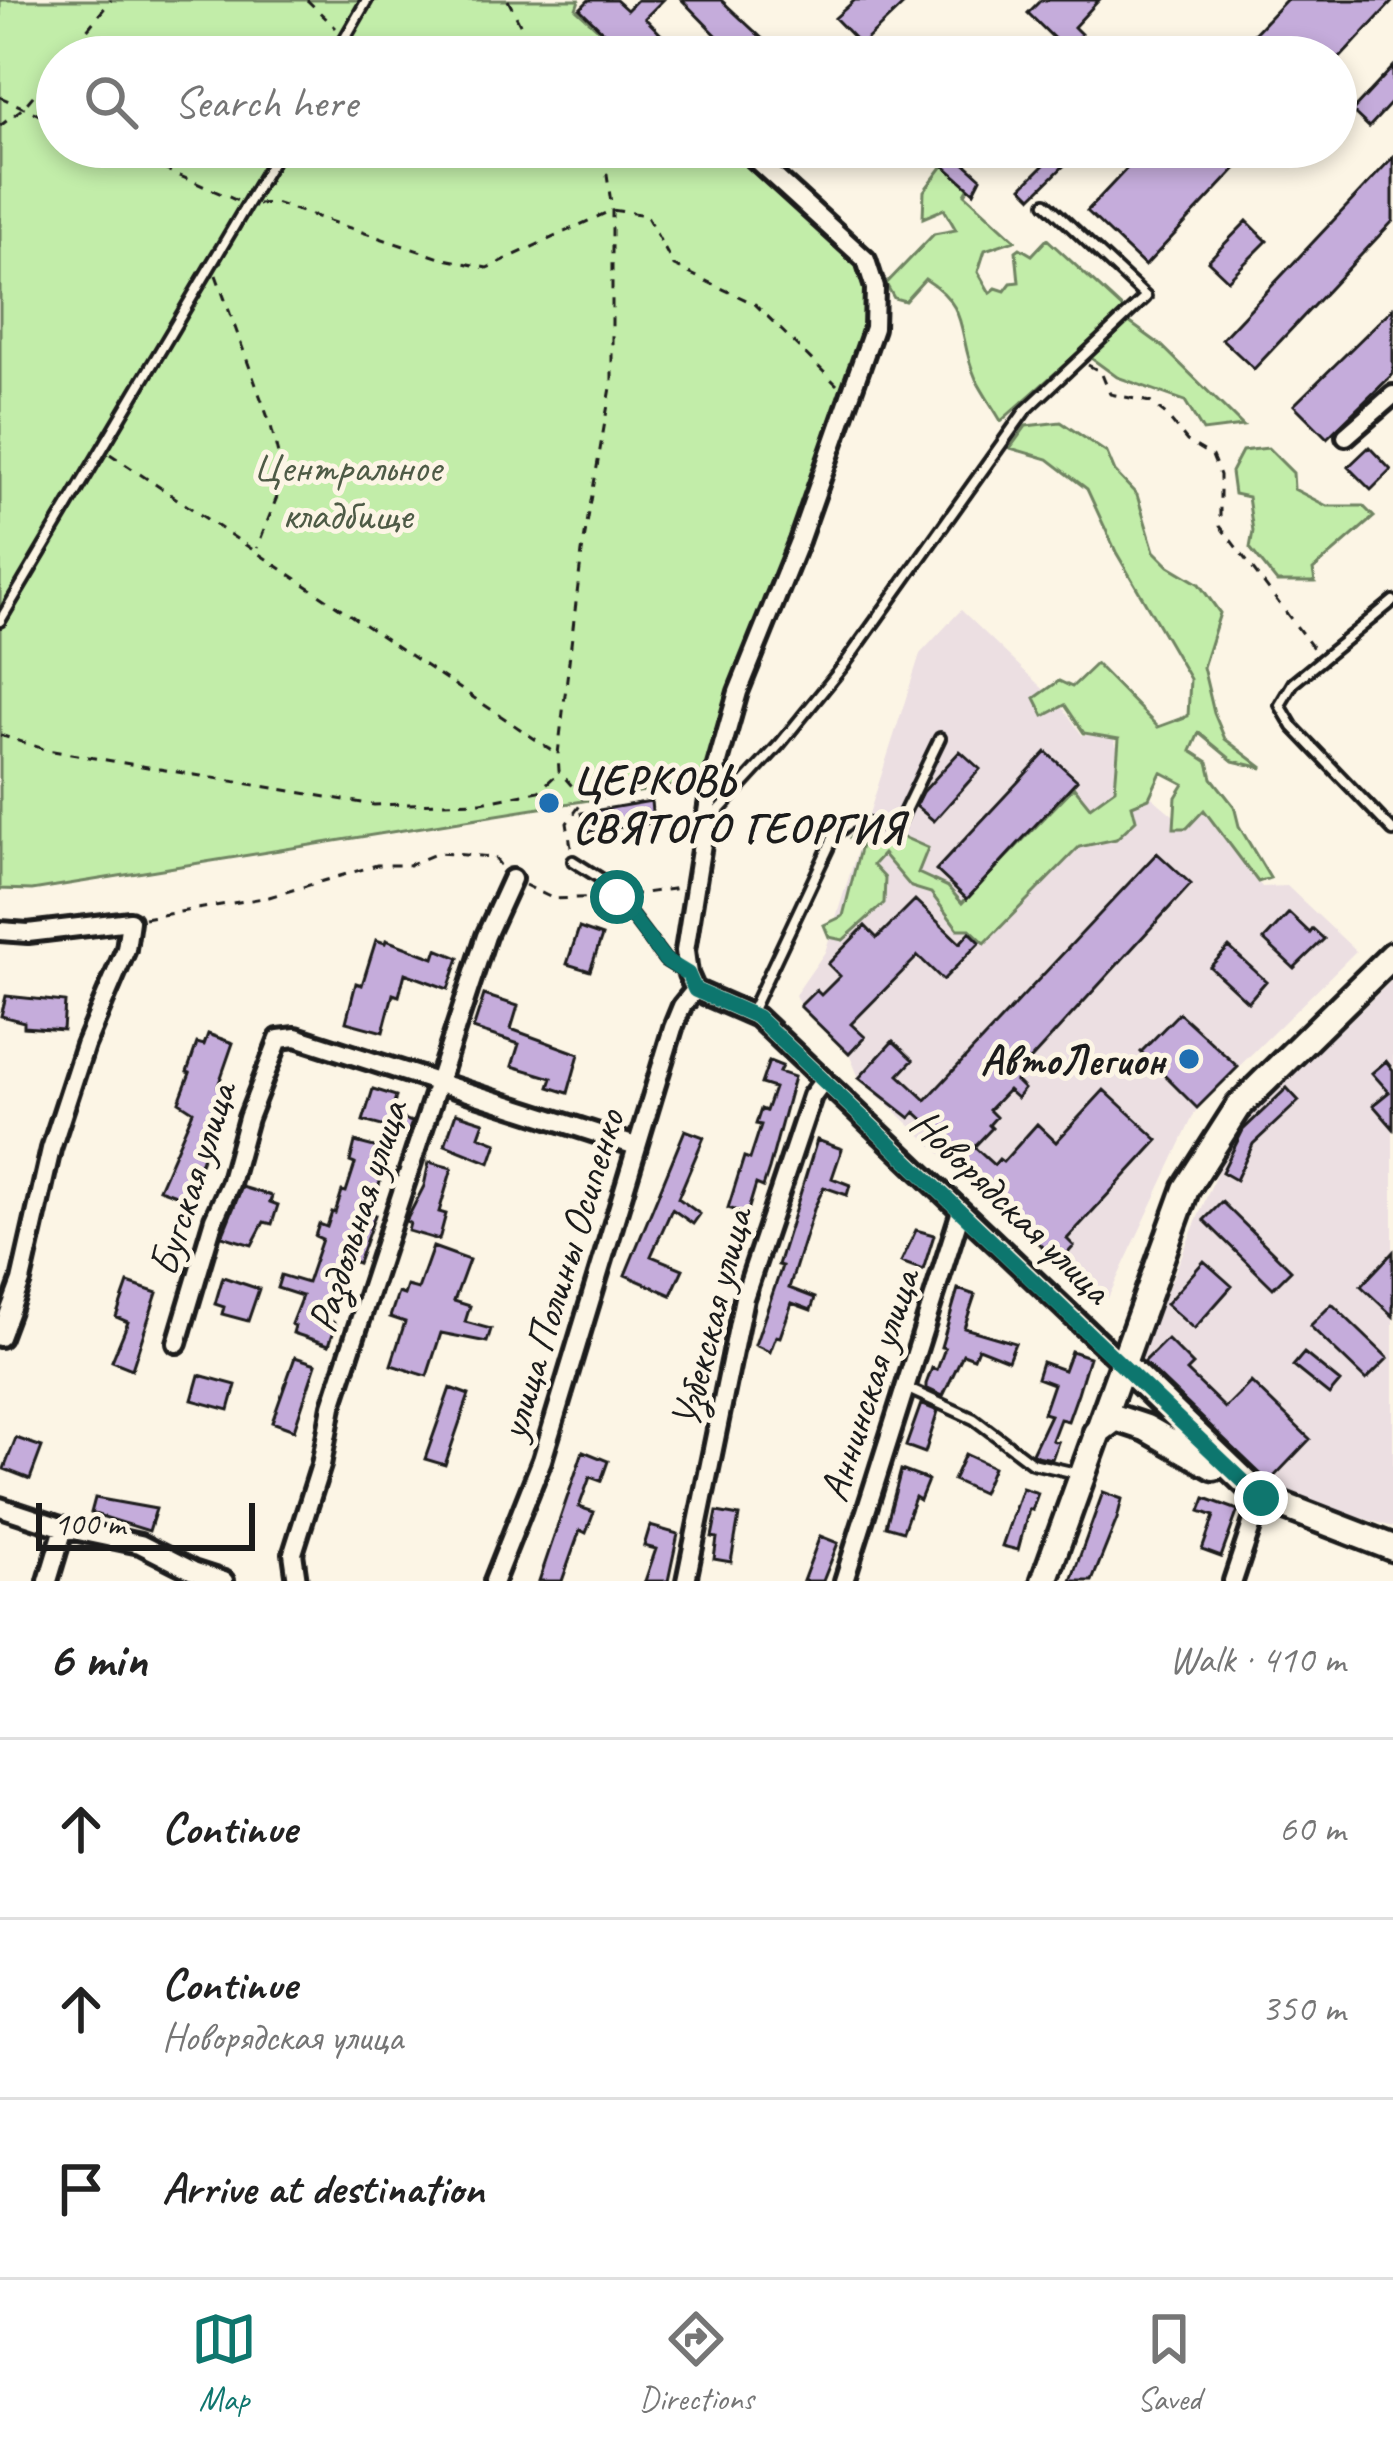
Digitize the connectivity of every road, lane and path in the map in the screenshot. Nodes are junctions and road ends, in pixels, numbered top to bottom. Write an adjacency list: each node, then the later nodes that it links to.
1 (112, 0): 5 (path)
2 (307, 0): 6 (path)
3 (367, 0): 7 (lane)
4 (508, 0): 8 (path)
5 (82, 36)
6 (344, 36)
7 (347, 36)
8 (526, 36)
9 (36, 92): 11 (path)
10 (0, 97): 11 (path)
11 (23, 108): 12 (path); 13 (path)
12 (36, 114)
13 (0, 126)
14 (161, 168): 19 (path)
15 (268, 168): 19 (lane)
16 (606, 168): 20 (path)
17 (765, 168): 23 (street)
18 (1046, 203): 22 (lane)
19 (246, 205): 20 (path); 21 (lane)
20 (612, 211): 23 (path); 33 (path)
21 (213, 265): 26 (lane); 27 (path)
22 (1082, 362): 30 (path); 35 (lane)
23 (851, 392): 35 (street)
24 (1393, 395): 25 (street)
25 (1346, 436)
26 (104, 450): 27 (path); 29 (lane)
27 (256, 550): 33 (path)
28 (1393, 601): 30 (lane)
29 (0, 621)
30 (1321, 658): 36 (lane)
31 (0, 735): 34 (path)
32 (940, 738): 45 (lane)
33 (558, 754): 34 (path)
34 (559, 771): 37 (path)
35 (705, 826): 39 (street)
36 (1393, 831)
37 (573, 861): 40 (lane)
38 (512, 879): 40 (path); 41 (path); 47 (street, Раздольная улица)
39 (695, 886): 40 (path); 44 (street)
40 (617, 897): 44 (lane)
41 (130, 920): 42 (street); 50 (street)
42 (0, 931)
43 (1393, 955): 53 (main road)
44 (691, 982): 45 (street, Новорядская улица); 48 (street, улица Полины Осипенко)
45 (751, 1014): 46 (street, Новорядская улица)
46 (824, 1080): 49 (street, Новорядская улица); 65 (street, Узбекская улица)
47 (439, 1083): 48 (street); 52 (street, Бугская улица); 63 (street, Раздольная улица)
48 (636, 1146): 64 (street, улица Полины Осипенко)
49 (961, 1211): 53 (street, Новорядская улица); 54 (street, Аннинская улица)
50 (3, 1317): 51 (street)
51 (0, 1337)
52 (177, 1343)
53 (1124, 1365): 55 (main road); 57 (main road, Новорядская улица)
54 (903, 1386): 56 (lane); 66 (street, Аннинская улица)
55 (1096, 1433): 56 (main road); 57 (main road, Новорядская улица)
56 (1081, 1474): 67 (main road)
57 (1261, 1498): 60 (main road, Новорядская улица); 68 (street)
58 (0, 1508): 59 (street)
59 (64, 1528): 61 (street); 62 (street)
60 (1393, 1548)
61 (48, 1581)
62 (224, 1581)
63 (297, 1581)
64 (494, 1581)
65 (686, 1581)
66 (844, 1581)
67 (1044, 1581)
68 (1233, 1581)

